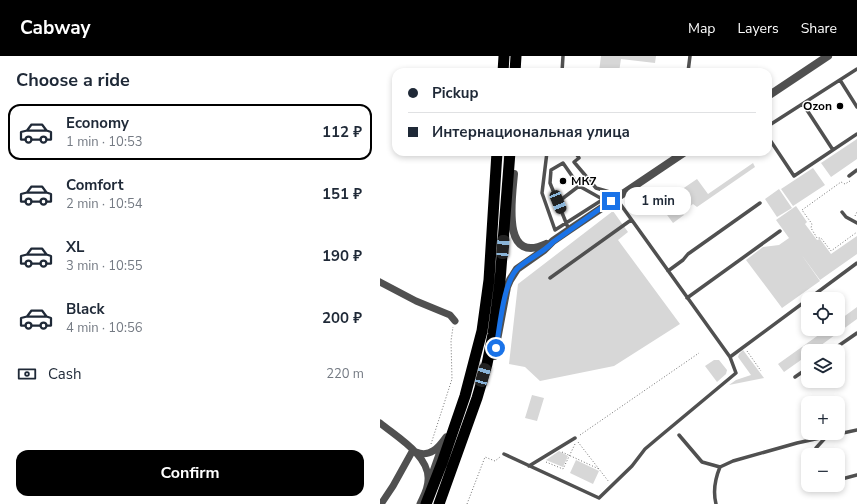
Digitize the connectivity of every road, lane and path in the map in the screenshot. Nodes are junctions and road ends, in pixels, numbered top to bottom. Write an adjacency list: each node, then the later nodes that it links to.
1 (504, 56): 6 (highway)
2 (516, 56): 7 (highway)
3 (563, 56): 8 (lane)
4 (690, 56): 9 (lane)
5 (828, 56): 12 (street)
6 (502, 68)
7 (515, 68)
8 (562, 68)
9 (688, 68)
10 (857, 69): 11 (lane)
11 (840, 80): 13 (lane); 14 (lane)
12 (772, 93)
13 (802, 104): 15 (lane); 18 (lane)
14 (857, 107)
15 (772, 123)
16 (857, 134): 18 (lane)
17 (772, 143): 18 (lane)
18 (833, 150)
19 (497, 156): 42 (highway)
20 (510, 156): 54 (highway)
21 (513, 156): 38 (street)
22 (547, 156): 35 (lane)
23 (578, 156): 29 (lane)
24 (677, 156): 29 (street)
25 (857, 170): 26 (lane)
26 (849, 176)
27 (851, 180): 37 (path)
28 (579, 186): 29 (lane); 30 (lane); 30 (lane)
29 (610, 200): 33 (lane); 35 (street)
30 (558, 202): 35 (lane)
31 (760, 203): 40 (lane)
32 (842, 212): 34 (lane)
33 (631, 220): 40 (lane); 41 (lane)
34 (857, 223)
35 (568, 226): 38 (street)
36 (780, 231): 44 (lane)
37 (857, 232)
38 (553, 242): 54 (street)
39 (857, 263): 50 (lane)
40 (668, 271): 44 (lane)
41 (550, 278)
42 (489, 280): 59 (street); 79 (highway)
43 (380, 282): 45 (street)
44 (687, 298): 50 (lane)
45 (454, 320): 66 (path)
46 (857, 333): 47 (lane)
47 (841, 344)
48 (746, 350): 51 (path)
49 (700, 353): 60 (path)
50 (730, 357): 76 (lane)
51 (761, 371)
52 (801, 373): 53 (lane)
53 (795, 377)
54 (477, 398): 80 (highway)
55 (380, 423): 65 (street)
56 (857, 430): 57 (lane)
57 (845, 433)
58 (679, 435): 71 (lane)
59 (446, 437): 66 (street); 75 (street)
60 (575, 438): 64 (lane)
61 (812, 440): 71 (lane)
62 (823, 440): 63 (lane)
63 (816, 448)
64 (556, 449): 68 (path); 69 (lane)
65 (413, 450): 66 (street); 75 (street); 77 (street)
66 (428, 454)
67 (504, 454): 70 (lane); 81 (path)
68 (570, 456): 69 (path); 72 (path); 72 (path)
69 (540, 459): 70 (lane)
70 (529, 466): 76 (lane)
71 (720, 467): 82 (lane)
72 (599, 470): 76 (path)
73 (857, 475): 74 (lane)
74 (845, 478)
75 (428, 486): 78 (street)
76 (612, 486)
77 (381, 504)
78 (420, 504)
79 (426, 504)
80 (439, 504)
81 (466, 504)
82 (716, 504)

